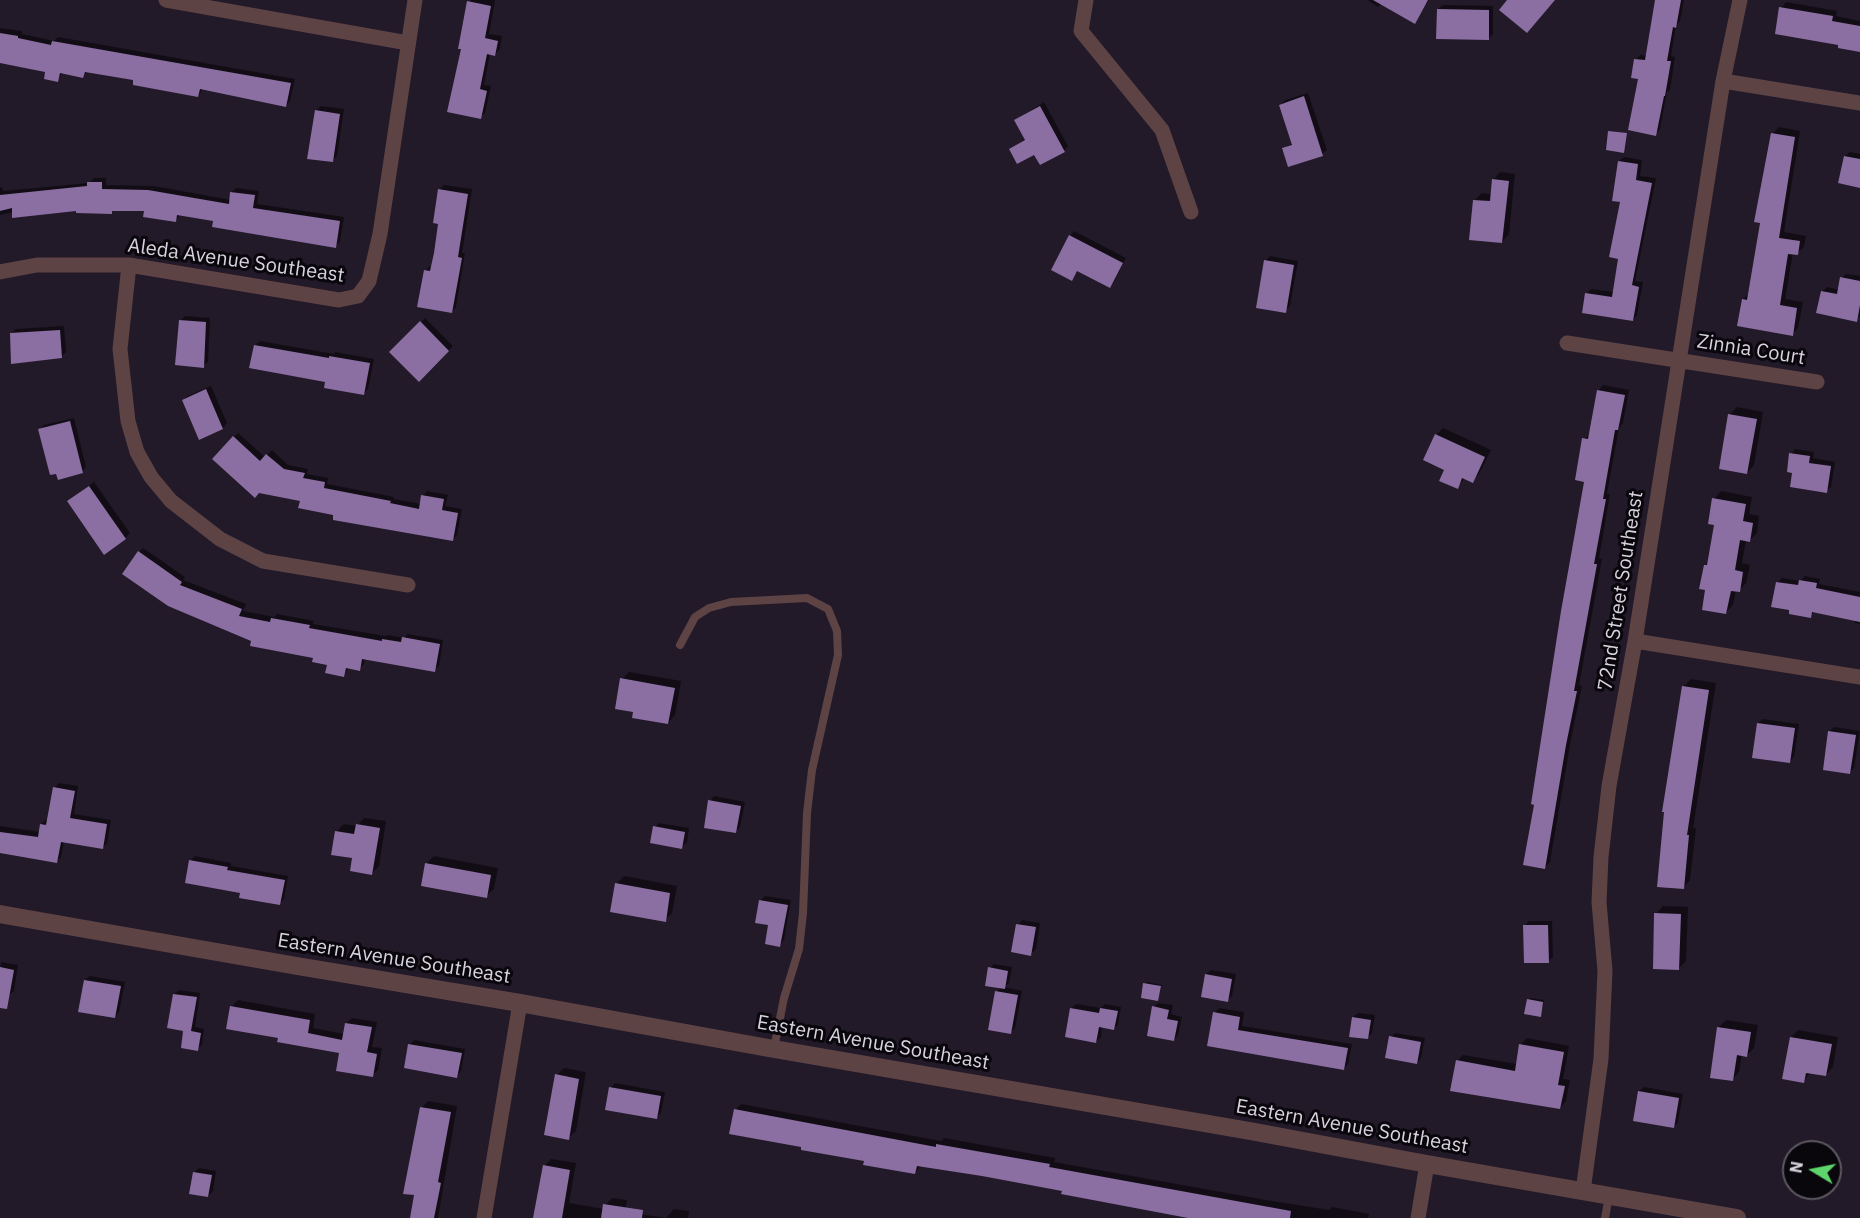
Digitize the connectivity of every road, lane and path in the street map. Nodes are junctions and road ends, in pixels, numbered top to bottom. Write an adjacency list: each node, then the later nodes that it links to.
1 (166, 0): 5 (street)
2 (415, 0): 5 (street)
3 (1086, 0): 8 (street)
4 (1740, 0): 6 (street, 72nd Street Southeast)
5 (408, 43): 9 (street, Aleda Avenue Southeast)
6 (1723, 81): 7 (street); 12 (street, 72nd Street Southeast)
7 (1860, 103)
8 (1191, 212)
9 (129, 265): 10 (street, Aleda Avenue Southeast); 14 (street)
10 (0, 272)
11 (1567, 343): 12 (street, Zinnia Court)
12 (1679, 360): 13 (street, Zinnia Court); 15 (street, 72nd Street Southeast)
13 (1817, 382)
14 (408, 585)
15 (1635, 641): 17 (street); 22 (street, 72nd Street Southeast)
16 (680, 645): 20 (lane)
17 (1860, 677)
18 (0, 914): 19 (street, Eastern Avenue Southeast)
19 (519, 1003): 20 (street, Eastern Avenue Southeast); 24 (street)
20 (774, 1049): 21 (street, Eastern Avenue Southeast)
21 (1426, 1164): 22 (street, Eastern Avenue Southeast); 25 (street)
22 (1582, 1191): 23 (street, Eastern Avenue Southeast)
23 (1610, 1196): 26 (lane); 27 (street, Eastern Avenue Southeast)
24 (484, 1218)
25 (1418, 1218)
26 (1605, 1218)
27 (1737, 1218)

